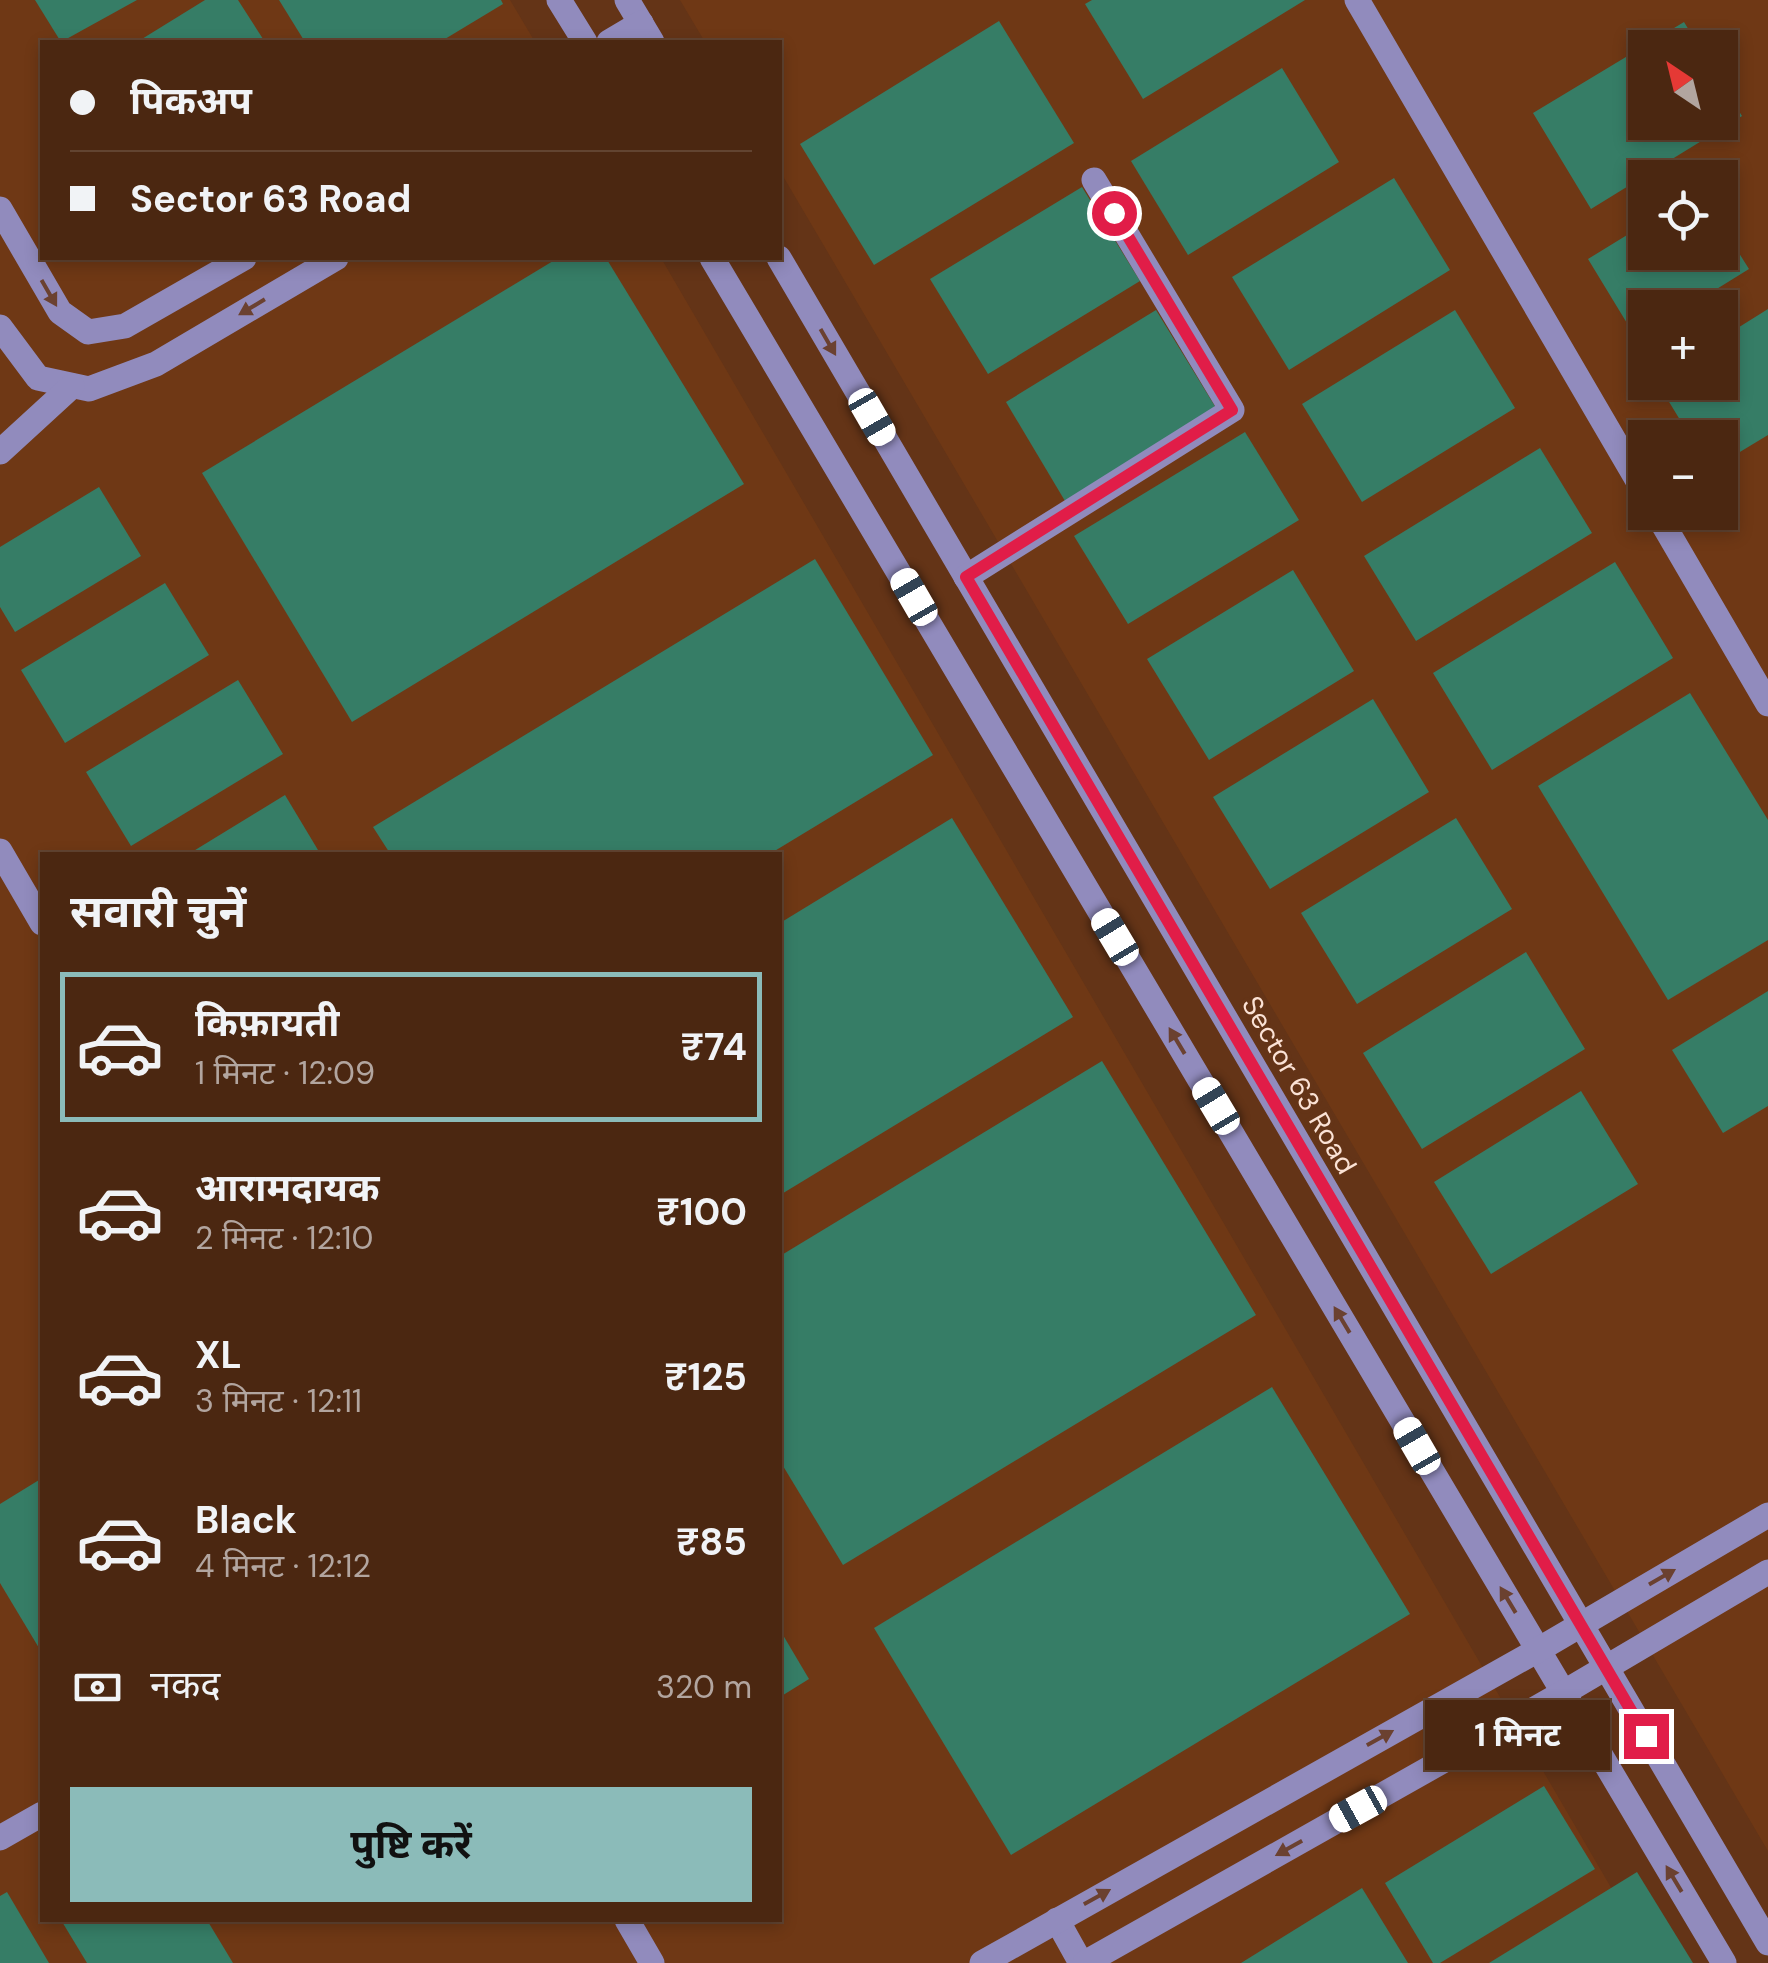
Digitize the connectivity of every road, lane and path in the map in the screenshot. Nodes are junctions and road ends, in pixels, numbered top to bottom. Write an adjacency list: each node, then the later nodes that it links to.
1 (560, 0): 5 (street)
2 (627, 0): 4 (street)
3 (1357, 0): 16 (street)
4 (647, 33): 6 (street)
5 (583, 40)
6 (618, 40)
7 (1094, 180): 18 (street)
8 (0, 209): 9 (street, one-way to 9)
9 (240, 260)
10 (333, 260): 14 (street, one-way to 14)
11 (713, 260): 25 (street, one-way to 11)
12 (780, 260): 18 (street, Sector 63 Road, one-way to 18)
13 (0, 327): 14 (street)
14 (72, 386): 15 (street)
15 (0, 452)
16 (1628, 464)
17 (1666, 530): 19 (street)
18 (966, 577): 24 (street, Sector 63 Road)
19 (1768, 704)
20 (0, 851): 21 (street)
21 (40, 920)
22 (1768, 1515): 24 (street, one-way to 22)
23 (1768, 1572): 26 (street)
24 (1581, 1624): 25 (street); 26 (street, Sector 63 Road)
25 (1538, 1650): 27 (street); 30 (street, one-way to 25)
26 (1606, 1667): 27 (street); 32 (street, Sector 63 Road)
27 (1563, 1693): 35 (street, one-way to 35); 36 (street, one-way to 27)
28 (40, 1815): 29 (street)
29 (0, 1838)
30 (1057, 1920): 34 (street); 35 (street)
31 (628, 1922): 33 (street)
32 (1768, 1943)
33 (652, 1963)
34 (982, 1963)
35 (1083, 1963)
36 (1724, 1963)

